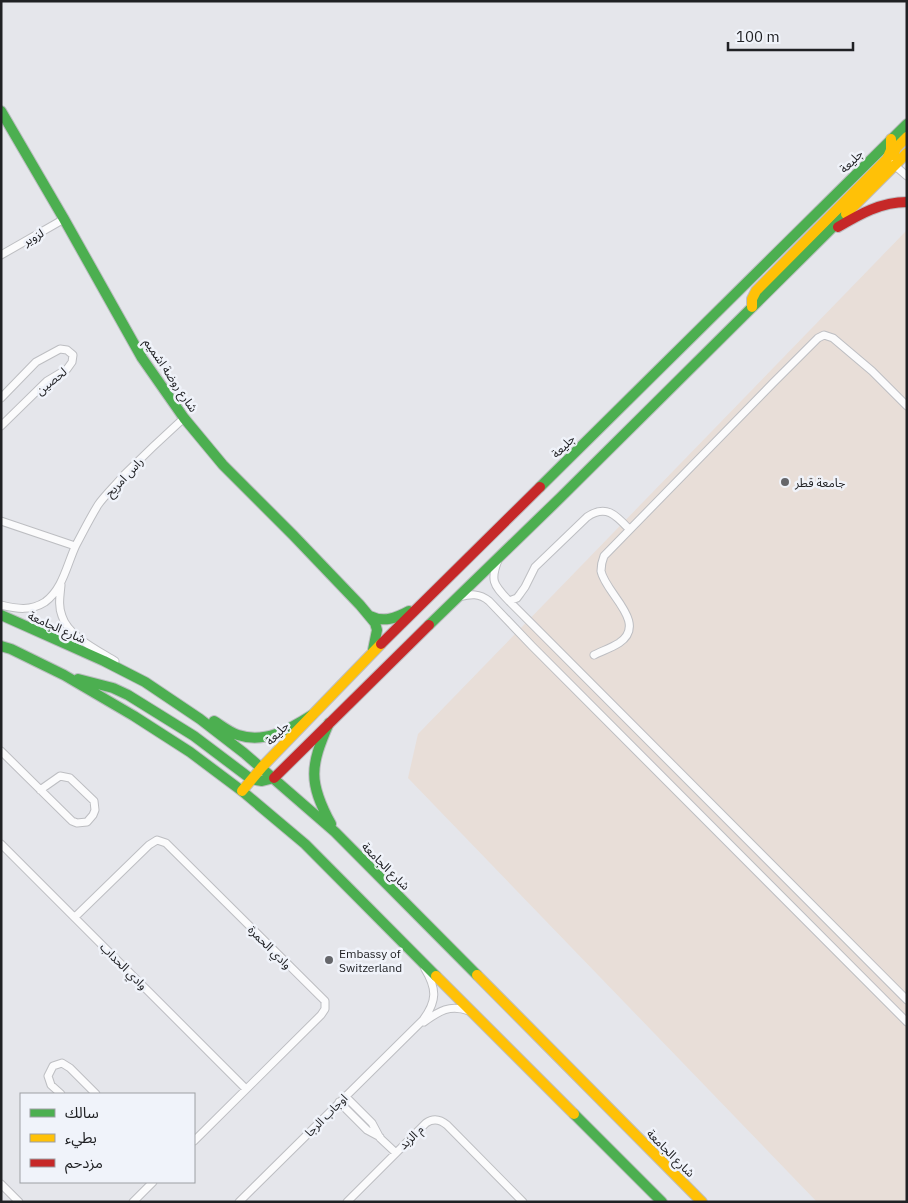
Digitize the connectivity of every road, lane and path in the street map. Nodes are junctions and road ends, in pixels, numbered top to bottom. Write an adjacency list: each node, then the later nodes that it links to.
1 (1, 111): 10 (main road, شارع روضة اشميم)
2 (907, 124): 4 (main road, جليعة)
3 (907, 136): 4 (main road)
4 (895, 142): 5 (main road, جليعة); 6 (street); 7 (main road)
5 (880, 150): 7 (street); 26 (main road, جليعة)
6 (906, 154): 7 (main road)
7 (891, 162): 8 (street); 11 (main road); 13 (main road)
8 (907, 176)
9 (907, 202): 11 (main road)
10 (64, 219): 12 (street, لزوير); 16 (main road, شارع روضة اشميم)
11 (826, 233): 13 (main road)
12 (1, 255)
13 (752, 307): 21 (main road)
14 (1, 398): 17 (street, لحصين)
15 (907, 406): 19 (street)
16 (184, 418): 20 (street, راس امريح); 29 (main road, شارع روضة اشميم)
17 (1, 426)
18 (1, 521): 20 (street)
19 (629, 529): 24 (street); 33 (street)
20 (76, 546): 22 (street, راس امريح)
21 (500, 555): 23 (main road); 24 (street)
22 (61, 582): 25 (street, راس امريح); 35 (street, راس امريح)
23 (456, 598): 30 (street); 38 (main road)
24 (509, 602): 27 (street)
25 (1, 605)
26 (419, 606): 29 (main road); 32 (main road, جليعة)
27 (520, 612): 30 (street); 49 (street)
28 (1, 615): 35 (main road, شارع الجامعة)
29 (370, 616): 32 (main road, شارع روضة اشميم)
30 (509, 622): 50 (street)
31 (1, 646): 34 (main road)
32 (372, 653): 36 (main road, جليعة)
33 (594, 655)
34 (64, 676): 42 (main road); 44 (main road)
35 (145, 682): 37 (main road, شارع الجامعة)
36 (312, 715): 37 (main road); 40 (main road, جليعة)
37 (200, 719): 40 (main road, شارع الجامعة)
38 (330, 723): 41 (main road); 45 (main road)
39 (1, 751): 43 (street)
40 (262, 768): 41 (main road, شارع الجامعة); 42 (main road, جليعة)
41 (274, 778): 42 (main road); 45 (main road, شارع الجامعة)
42 (251, 779): 44 (main road, جليعة)
43 (40, 790): 43 (street)
44 (242, 791): 48 (main road)
45 (335, 832): 69 (main road, شارع الجامعة)
46 (1, 844): 47 (street, وادي الحداب)
47 (74, 917): 53 (street, وادي الحداب); 53 (street, وادي الحمرة)
48 (416, 955): 51 (main road); 52 (street, اوجاب الرجا)
49 (907, 1000)
50 (907, 1022)
51 (488, 1027): 52 (street, اوجاب الرجا); 68 (main road)
52 (414, 1030): 56 (street, اوجاب الرجا)
53 (246, 1089): 59 (street, وادي الحمرة)
54 (60, 1093): 55 (street)
55 (95, 1093)
56 (345, 1096): 57 (street, اوجاب الرجا); 58 (street)
57 (339, 1102): 58 (street); 65 (street, اوجاب الرجا)
58 (380, 1138): 60 (street)
59 (195, 1140)
60 (396, 1153): 66 (street, م الزبد); 67 (street, م الزبد)
61 (151, 1183): 64 (street)
62 (1, 1184): 63 (street)
63 (19, 1202)
64 (133, 1202)
65 (239, 1202)
66 (347, 1202)
67 (522, 1202)
68 (662, 1202)
69 (702, 1202)

